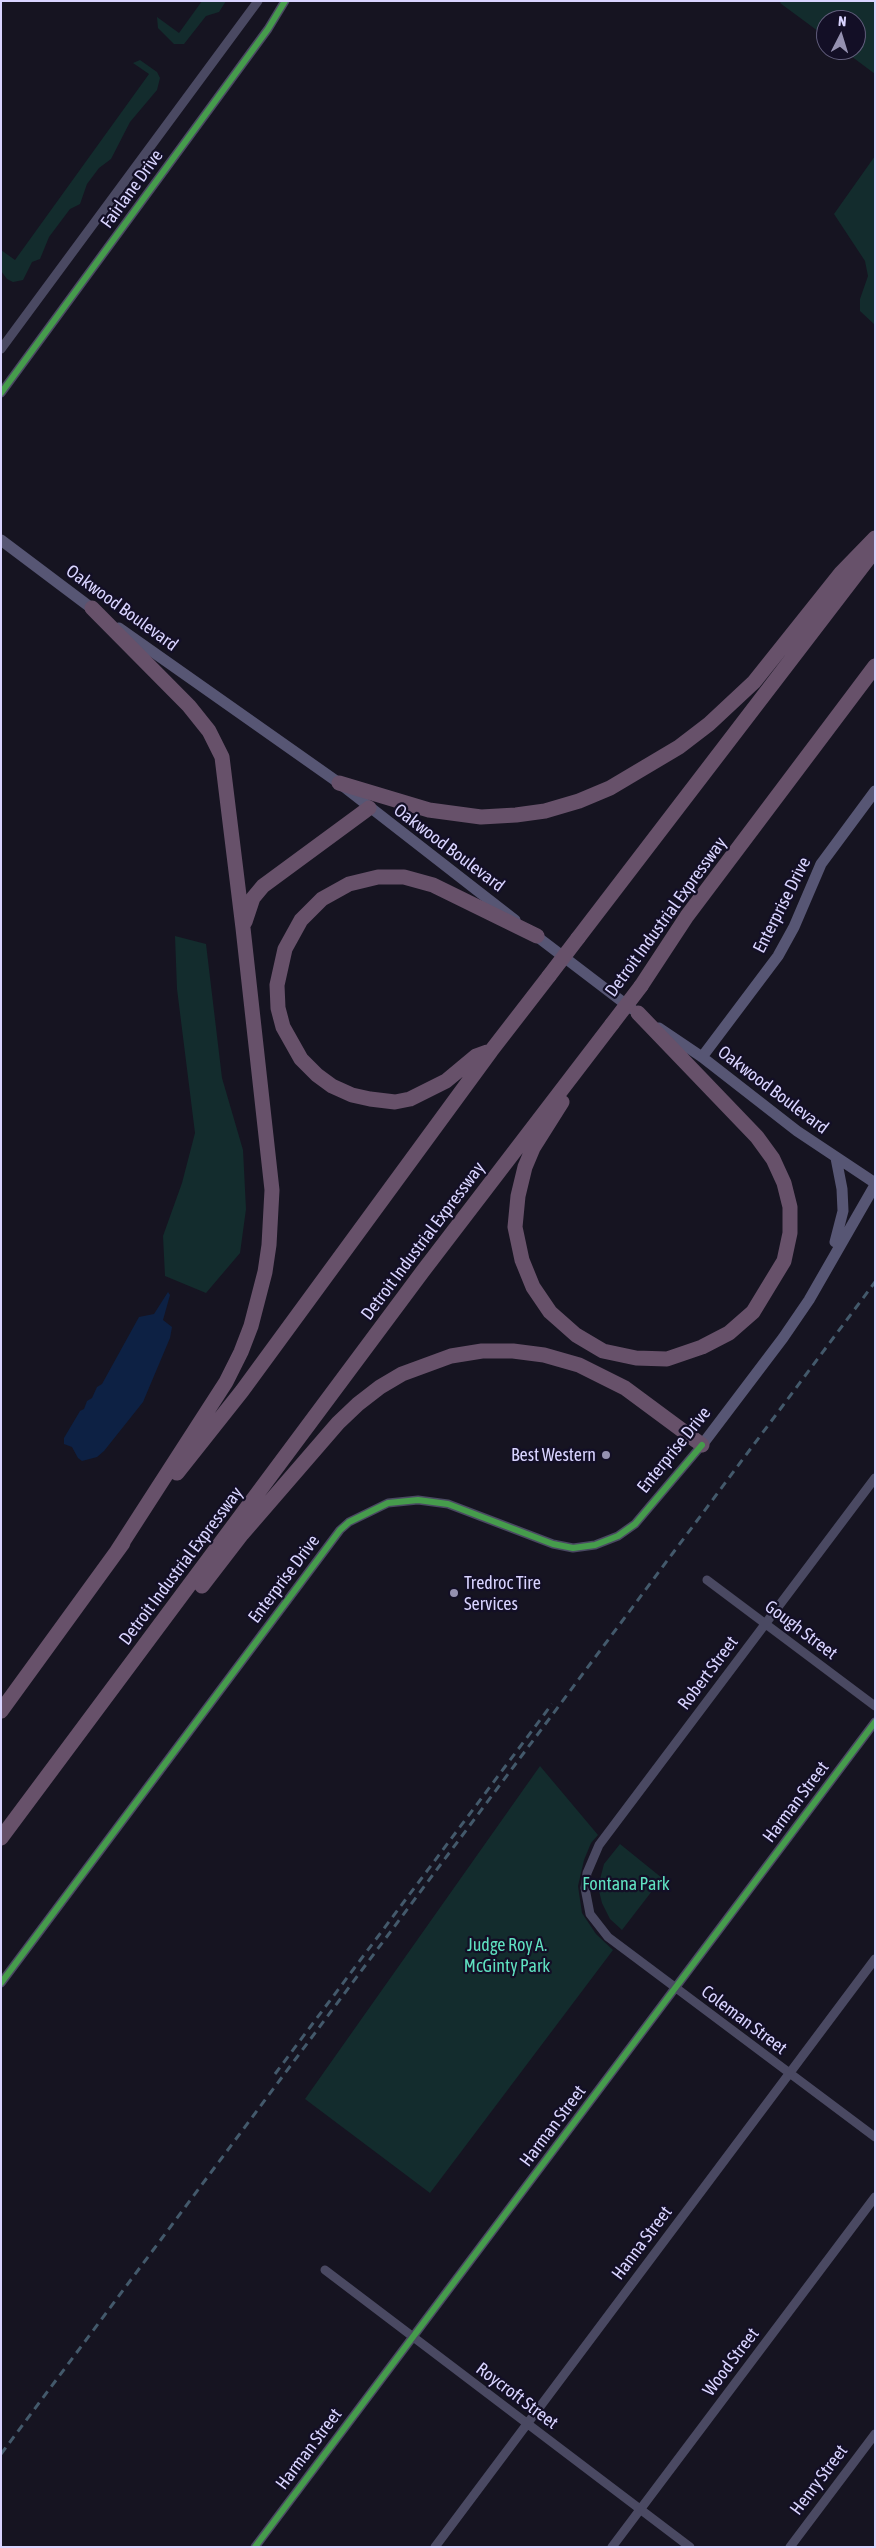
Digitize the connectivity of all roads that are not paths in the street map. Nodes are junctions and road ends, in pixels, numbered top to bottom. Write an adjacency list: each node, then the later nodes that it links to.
1 (258, 1): 3 (street, Fairlane Drive)
2 (285, 1): 4 (street, Fairlane Drive)
3 (1, 349)
4 (1, 393)
5 (875, 538): 10 (highway)
6 (1, 540): 8 (main road, Oakwood Boulevard)
7 (875, 550): 16 (highway, bridge)
8 (92, 608): 10 (main road, Oakwood Boulevard); 13 (highway)
9 (875, 666): 18 (highway, Detroit Industrial Expressway, bridge)
10 (338, 783): 12 (main road, Oakwood Boulevard)
11 (875, 791): 17 (main road, Enterprise Drive)
12 (369, 808): 13 (highway); 14 (main road, Oakwood Boulevard)
13 (244, 928): 24 (highway)
14 (537, 936): 15 (main road, Oakwood Boulevard); 16 (highway)
15 (638, 1014): 17 (main road, Oakwood Boulevard); 18 (highway)
16 (491, 1051): 24 (highway)
17 (702, 1057): 19 (main road, Oakwood Boulevard)
18 (584, 1060): 27 (highway, Detroit Industrial Expressway)
19 (836, 1158): 20 (main road, Oakwood Boulevard); 21 (main road)
20 (875, 1184): 21 (main road, Enterprise Drive)
21 (822, 1274): 22 (main road, Enterprise Drive)
22 (702, 1445): 27 (highway); 34 (street, Enterprise Drive)
23 (875, 1478): 26 (street, Robert Street)
24 (117, 1551): 29 (highway)
25 (707, 1580): 26 (street, Gough Street)
26 (766, 1624): 28 (street, Gough Street); 32 (street, Robert Street)
27 (141, 1651): 31 (highway, Detroit Industrial Expressway)
28 (875, 1706)
29 (1, 1712)
30 (875, 1722): 35 (street, Harman Street)
31 (1, 1838)
32 (585, 1896): 35 (street, Coleman Street)
33 (875, 1959): 36 (street, Hanna Street)
34 (1, 1983)
35 (675, 1988): 36 (street, Coleman Street); 40 (street, Harman Street)
36 (789, 2074): 37 (street, Coleman Street); 41 (street, Hanna Street)
37 (875, 2137)
38 (875, 2197): 43 (street, Wood Street)
39 (325, 2270): 40 (street, Roycroft Street)
40 (412, 2337): 41 (street, Roycroft Street); 44 (street, Harman Street)
41 (527, 2424): 43 (street, Roycroft Street); 45 (street, Hanna Street)
42 (875, 2434): 48 (street, Henry Street)
43 (641, 2509): 46 (street, Wood Street); 47 (street, Roycroft Street)
44 (255, 2547)
45 (435, 2547)
46 (612, 2547)
47 (690, 2547)
48 (790, 2547)

